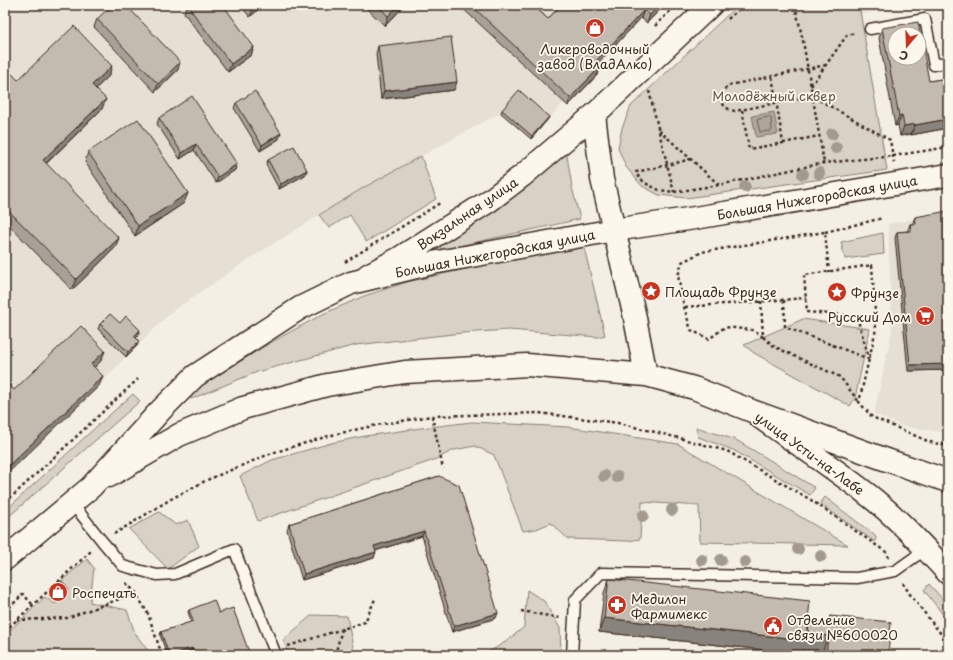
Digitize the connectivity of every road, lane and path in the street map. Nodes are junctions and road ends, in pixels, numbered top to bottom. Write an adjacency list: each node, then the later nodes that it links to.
1 (711, 5): 13 (main road, Вокзальная улица)
2 (795, 5): 6 (path)
3 (870, 29): 4 (lane); 5 (path)
4 (948, 62)
5 (826, 65): 6 (path); 8 (path)
6 (808, 68): 7 (path); 8 (path)
7 (772, 76): 11 (path); 12 (path)
8 (811, 86): 10 (path)
9 (650, 91): 14 (path)
10 (812, 96): 11 (path); 15 (path); 16 (path)
11 (776, 103): 12 (path); 17 (path)
12 (742, 110): 17 (path)
13 (594, 115): 26 (main road); 29 (main road, Вокзальная улица)
14 (659, 130): 19 (path); 21 (path)
15 (819, 136): 17 (path); 20 (path)
16 (890, 140)
17 (783, 143)
18 (948, 147): 20 (path)
19 (691, 159): 21 (path); 23 (path)
20 (824, 163): 23 (path)
21 (668, 165): 24 (path); 24 (path)
22 (948, 175): 26 (main road, Большая Нижегородская улица)
23 (719, 185): 24 (path)
24 (674, 192)
25 (883, 218): 27 (path)
26 (614, 230): 29 (main road, Большая Нижегородская улица); 38 (main road, Большая Нижегородская улица)
27 (825, 232): 28 (path); 33 (path)
28 (829, 272): 30 (path); 35 (path)
29 (351, 283): 46 (main road, Большая Нижегородская улица)
30 (806, 298): 31 (path); 34 (path)
31 (784, 300): 32 (path); 37 (path)
32 (761, 301): 33 (path); 36 (path)
33 (684, 307): 36 (path)
34 (856, 317): 35 (path); 37 (path)
35 (875, 318): 37 (path)
36 (763, 337): 40 (path)
37 (870, 358): 40 (path)
38 (646, 375): 41 (main road, улица Усти-на-Лабе); 46 (main road, Большая Нижегородская улица)
39 (138, 379): 47 (path)
40 (859, 402): 43 (path)
41 (752, 411): 45 (main road); 50 (main road, улица Усти-на-Лабе)
42 (432, 416): 44 (path); 49 (path); 52 (path)
43 (948, 446)
44 (443, 469)
45 (948, 481)
46 (91, 487): 48 (main road, Большая Нижегородская улица)
47 (5, 503)
48 (72, 503): 49 (lane); 51 (main road, Большая Нижегородская улица)
49 (102, 541): 55 (path); 64 (lane)
50 (926, 549): 52 (lane); 53 (main road, улица Усти-на-Лабе)
51 (5, 558)
52 (895, 571): 59 (lane); 62 (path)
53 (948, 573)
54 (375, 599): 60 (path)
55 (33, 605): 57 (path); 58 (path)
56 (521, 611): 59 (path)
57 (5, 612)
58 (17, 620): 61 (path); 65 (path)
59 (573, 620): 67 (lane)
60 (342, 629): 64 (path); 66 (path)
61 (5, 631)
62 (948, 643)
63 (626, 650): 68 (path)
64 (275, 653)
65 (162, 655)
66 (335, 655)
67 (572, 655)
68 (625, 655)

